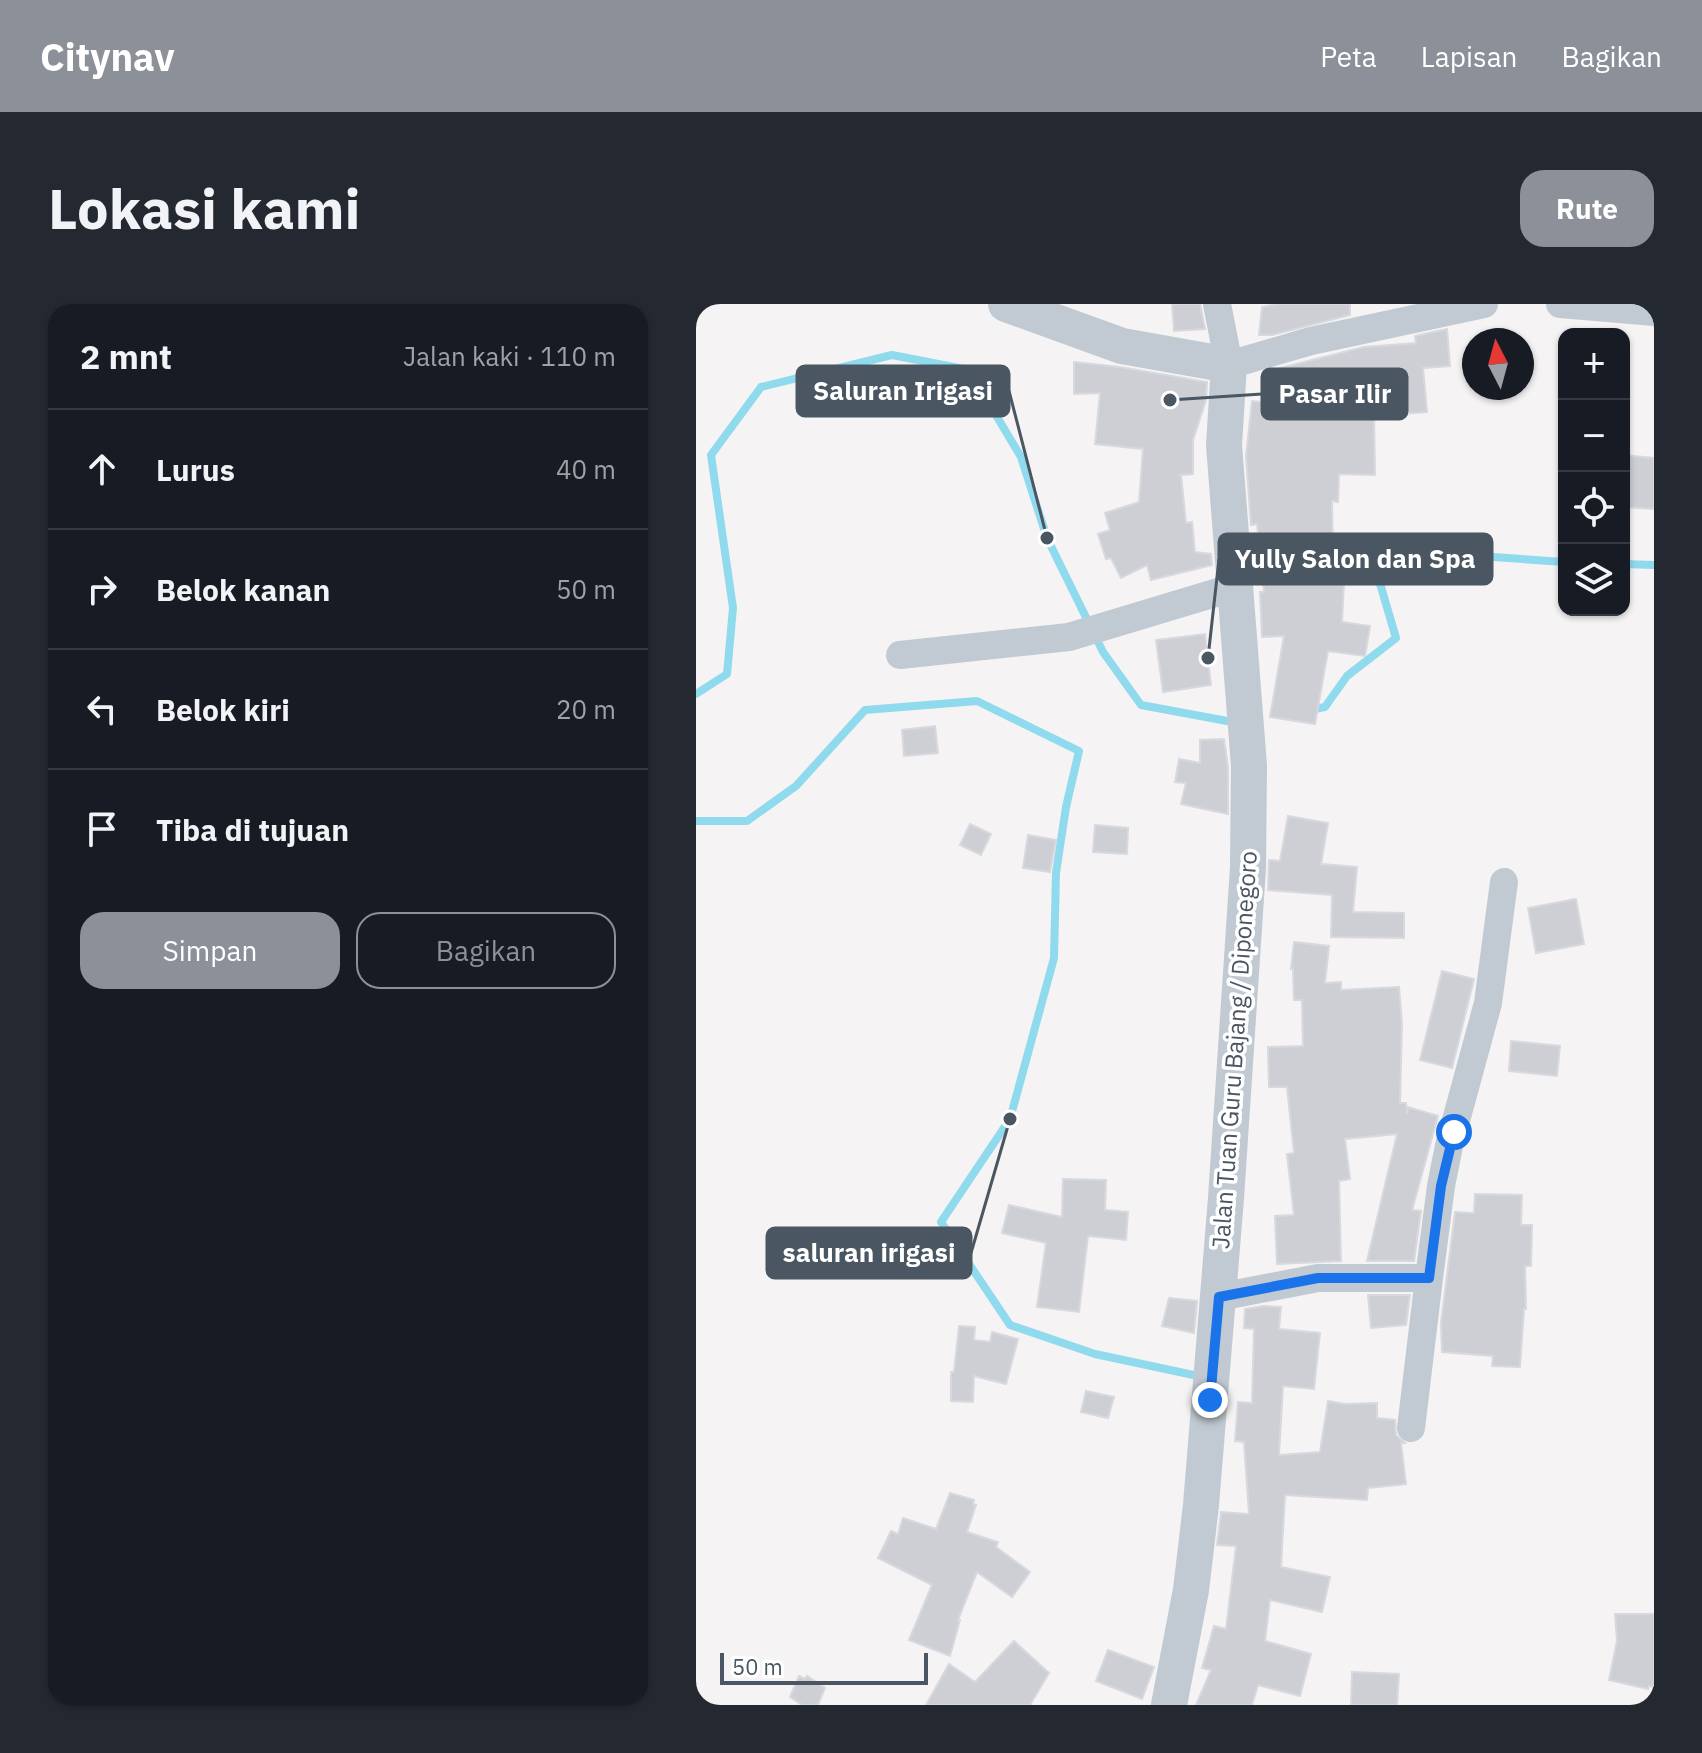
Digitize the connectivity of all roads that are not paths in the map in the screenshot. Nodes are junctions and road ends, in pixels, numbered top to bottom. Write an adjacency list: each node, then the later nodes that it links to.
1 (1006, 304): 6 (street)
2 (1217, 304): 6 (street)
3 (1484, 304): 6 (street)
4 (1560, 304): 5 (street)
5 (1654, 312)
6 (1229, 379): 7 (street, Jalan Tuan Guru Bajang / Diponegoro)
7 (1235, 587): 8 (street); 11 (street, Jalan Tuan Guru Bajang / Diponegoro)
8 (900, 655)
9 (1504, 882): 10 (street)
10 (1429, 1278): 11 (street); 12 (street)
11 (1219, 1297): 13 (street, Jalan Tuan Guru Bajang / Diponegoro)
12 (1411, 1428)
13 (1169, 1705)

